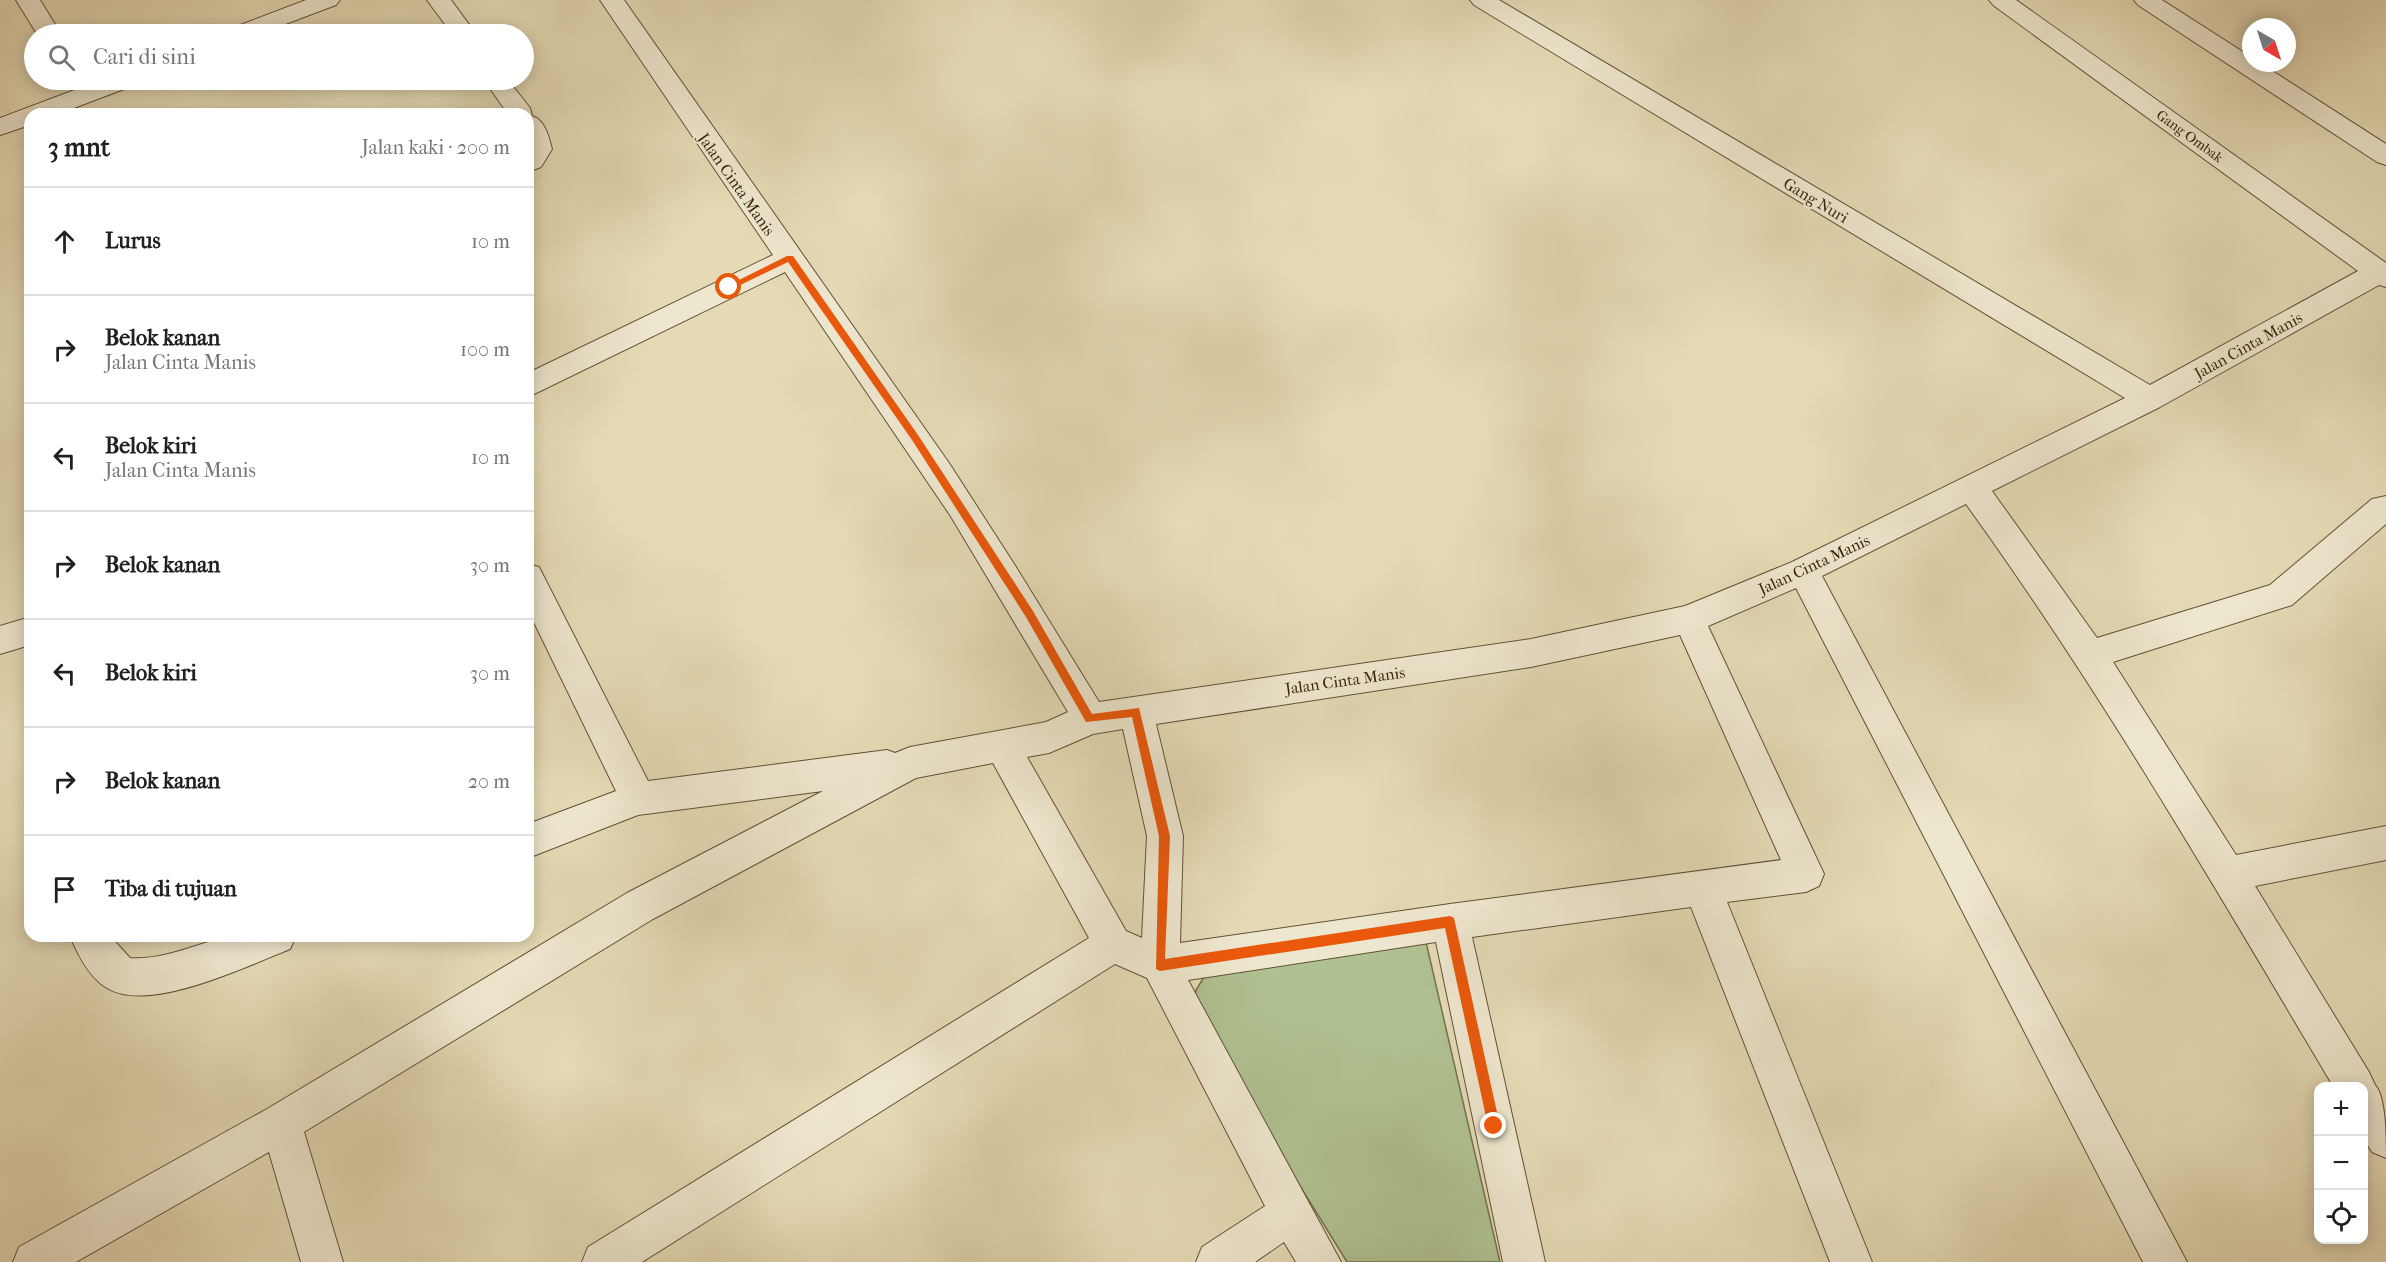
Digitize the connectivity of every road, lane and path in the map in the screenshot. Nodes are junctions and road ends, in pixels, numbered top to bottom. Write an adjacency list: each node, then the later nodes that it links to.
1 (28, 0): 8 (street)
2 (328, 0): 9 (street)
3 (439, 0): 10 (street)
4 (612, 0): 20 (street, Jalan Cinta Manis)
5 (1482, 0): 23 (street, Gang Nuri)
6 (2001, 0): 21 (street, Gang Ombak)
7 (2146, 0): 18 (street)
8 (43, 24)
9 (264, 24)
10 (457, 24)
11 (75, 90): 13 (street)
12 (503, 90): 14 (street)
13 (44, 108)
14 (517, 108)
15 (24, 118): 16 (street)
16 (0, 127)
17 (534, 131): 19 (street)
18 (2386, 156)
19 (534, 158)
20 (790, 258): 22 (street); 33 (street, Jalan Cinta Manis)
21 (2383, 275): 23 (street, Jalan Cinta Manis)
22 (534, 383)
23 (2150, 399): 24 (street, Jalan Cinta Manis)
24 (1972, 488): 26 (street, Jalan Cinta Manis); 31 (street)
25 (2385, 507): 31 (street)
26 (1803, 571): 28 (street, Jalan Cinta Manis); 56 (street)
27 (534, 589): 36 (street)
28 (1689, 619): 32 (street, Jalan Cinta Manis); 40 (street)
29 (24, 633): 30 (street)
30 (0, 640)
31 (2090, 655): 39 (street)
32 (1136, 712): 33 (street, Jalan Cinta Manis); 45 (street)
33 (1090, 719): 34 (street)
34 (1002, 746): 35 (street); 44 (street)
35 (910, 762): 36 (street); 47 (street)
36 (638, 799): 37 (street)
37 (534, 839)
38 (2386, 843): 39 (street)
39 (2226, 874): 46 (street)
40 (1702, 887): 41 (street); 55 (street)
41 (1450, 922): 45 (street); 54 (street)
42 (93, 942): 43 (street)
43 (260, 942)
44 (1113, 944): 45 (street); 51 (street)
45 (1160, 965): 48 (street)
46 (2353, 1082)
47 (281, 1123): 49 (street); 50 (street)
48 (1291, 1213): 52 (street); 53 (street)
49 (34, 1262)
50 (322, 1262)
51 (603, 1262)
52 (1217, 1262)
53 (1320, 1262)
54 (1524, 1262)
55 (1851, 1262)
56 (2166, 1262)

